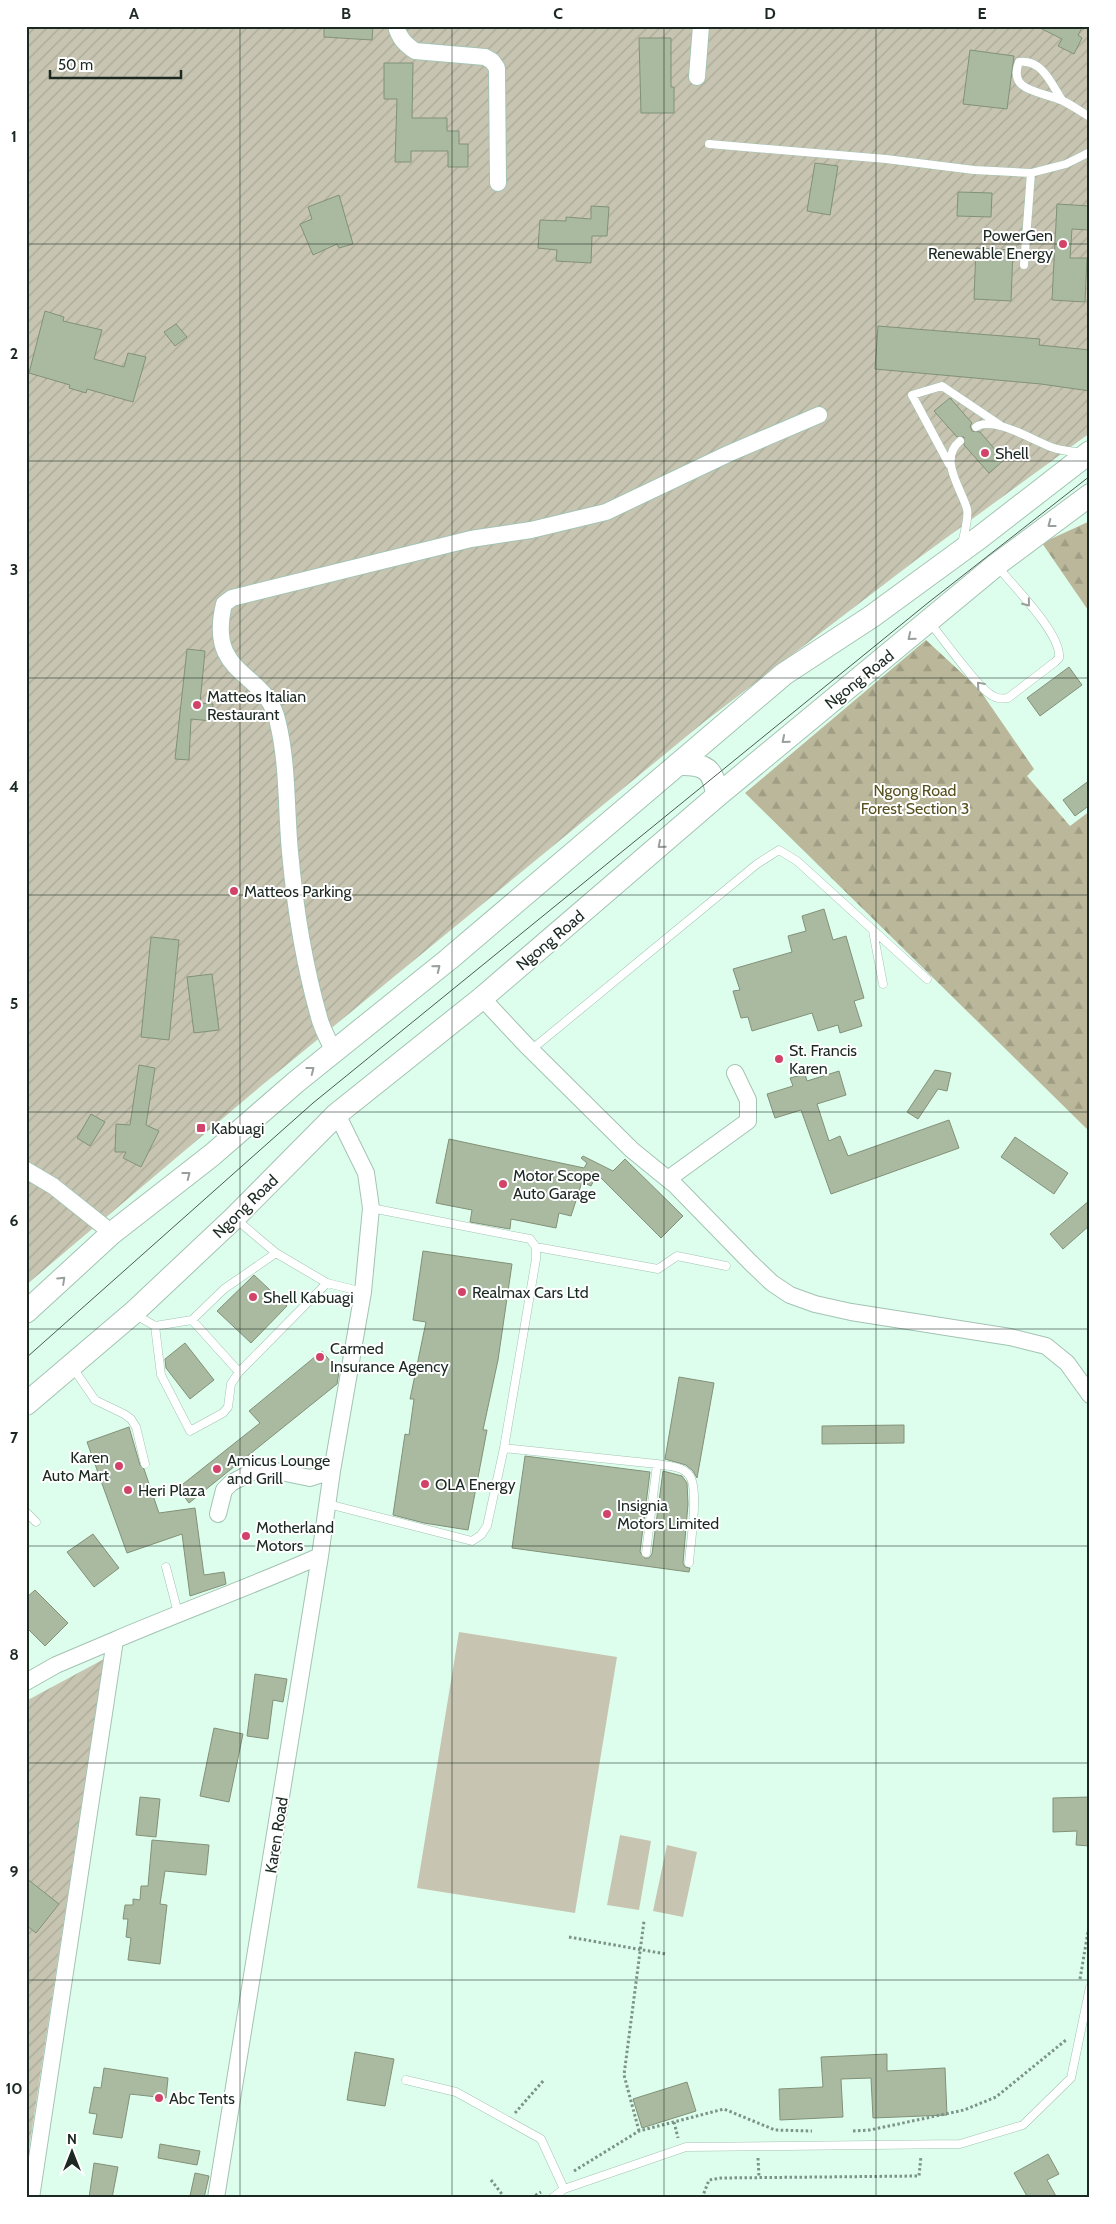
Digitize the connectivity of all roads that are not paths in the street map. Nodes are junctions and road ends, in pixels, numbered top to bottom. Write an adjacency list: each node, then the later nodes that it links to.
1 (396, 26): 9 (street)
2 (701, 26): 3 (street)
3 (697, 77)
4 (1062, 100): 4 (lane); 5 (lane)
5 (1090, 117)
6 (709, 144): 8 (lane)
7 (1090, 152): 8 (lane)
8 (1031, 173): 10 (lane)
9 (498, 183)
10 (1024, 265)
11 (819, 415): 28 (street)
12 (1000, 425): 13 (lane); 15 (lane); 16 (lane)
13 (976, 428)
14 (960, 441): 16 (lane)
15 (1089, 453): 18 (main road)
16 (950, 464): 18 (lane)
17 (1090, 495): 19 (main road, Ngong Road, one-way to 19)
18 (961, 550): 21 (main road)
19 (996, 565): 20 (main road, Ngong Road); 20 (lane, one-way to 20)
20 (929, 622): 22 (main road, Ngong Road, one-way to 22)
21 (678, 764): 22 (main road); 28 (main road, one-way to 21)
22 (717, 796): 26 (main road, Ngong Road, one-way to 26)
23 (873, 930): 24 (lane); 25 (lane); 27 (lane)
24 (927, 979)
25 (883, 984)
26 (482, 998): 27 (street); 30 (main road, Ngong Road)
27 (531, 1050): 32 (street)
28 (334, 1052): 35 (main road, one-way to 28)
29 (735, 1072): 32 (street)
30 (338, 1114): 33 (street, Karen Road); 34 (main road, Ngong Road)
31 (26, 1170): 35 (street)
32 (668, 1179): 47 (street)
33 (371, 1208): 36 (lane); 40 (street, Karen Road)
34 (234, 1218): 37 (lane); 42 (main road, Ngong Road)
35 (112, 1233): 41 (main road, one-way to 35)
36 (536, 1247): 38 (lane); 49 (lane)
37 (276, 1253): 39 (lane); 43 (lane)
38 (726, 1266)
39 (327, 1283): 40 (lane); 46 (lane)
40 (363, 1292): 52 (street, Karen Road)
41 (26, 1312)
42 (133, 1313): 44 (lane); 45 (main road, Ngong Road)
43 (192, 1320): 44 (lane); 46 (lane)
44 (155, 1326): 46 (lane)
45 (70, 1365): 48 (main road, Ngong Road); 50 (lane)
46 (239, 1372)
47 (1090, 1395)
48 (26, 1404)
49 (504, 1448): 51 (lane); 53 (lane)
50 (145, 1464)
51 (657, 1464): 57 (lane); 59 (lane)
52 (332, 1471): 53 (street, Karen Road); 55 (street)
53 (328, 1504): 58 (street, Karen Road)
54 (26, 1512): 56 (lane)
55 (218, 1514)
56 (36, 1522)
57 (646, 1553)
58 (320, 1556): 61 (street); 68 (street, Karen Road)
59 (689, 1563)
60 (166, 1567): 61 (lane)
61 (178, 1613): 62 (street)
62 (115, 1640): 63 (street); 67 (street)
63 (26, 1682)
64 (1090, 1987): 66 (lane)
65 (406, 2080): 66 (lane)
66 (564, 2189): 69 (lane)
67 (31, 2198)
68 (216, 2198)
69 (552, 2198)

